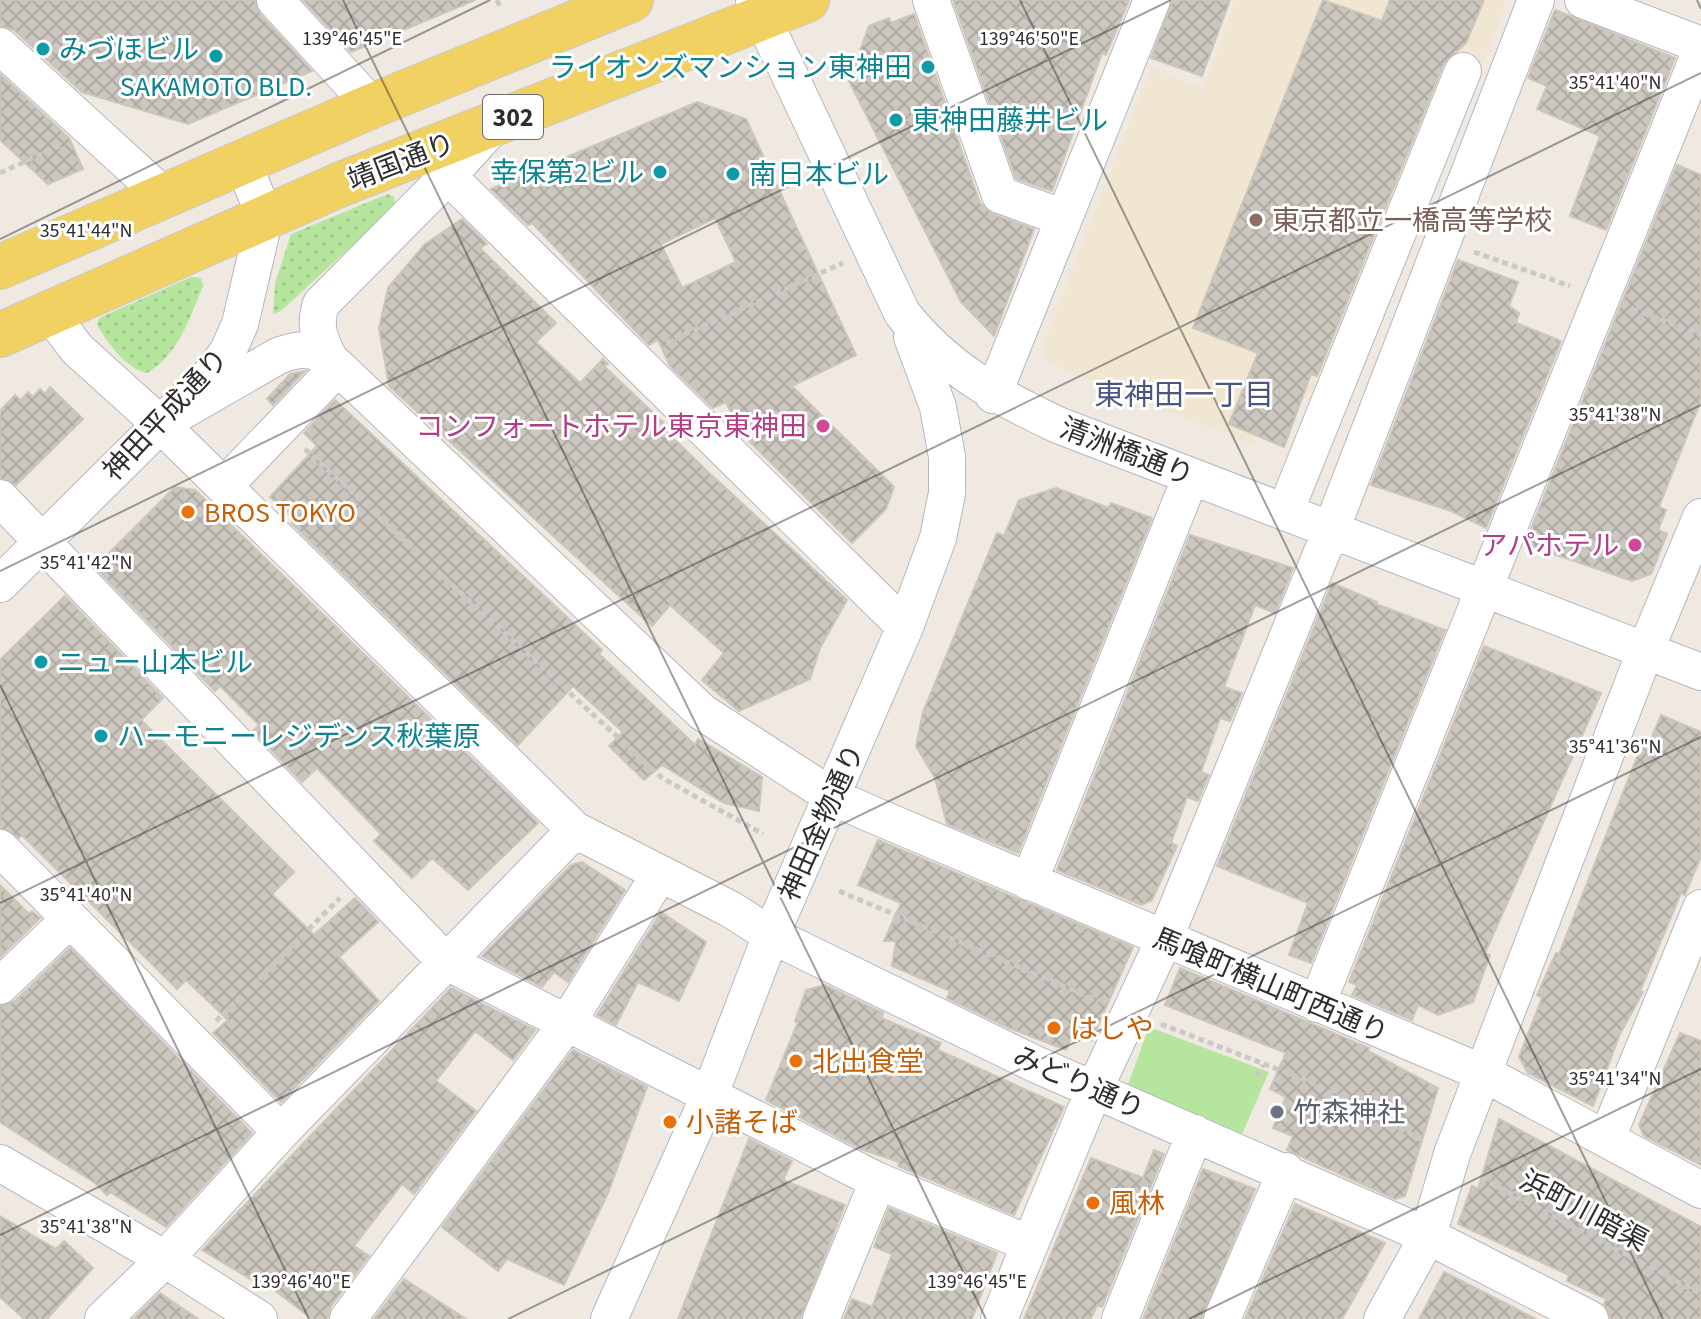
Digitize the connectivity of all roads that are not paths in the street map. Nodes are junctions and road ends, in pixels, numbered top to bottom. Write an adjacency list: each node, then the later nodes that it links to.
1 (275, 0): 12 (street)
2 (631, 0): 12 (main road, 302)
3 (807, 0): 8 (main road, 靖国通り / 302)
4 (931, 0): 18 (street)
5 (1152, 0): 18 (street)
6 (1536, 0): 31 (street)
7 (1583, 0): 10 (street)
8 (758, 8): 13 (main road, 靖国通り / 302); 21 (street, 清洲橋通り)
9 (0, 46): 16 (street)
10 (1701, 48): 34 (street)
11 (1463, 71): 29 (street)
12 (372, 106): 14 (main road, 302)
13 (495, 124): 15 (street); 17 (main road, 靖国通り / 302)
14 (243, 163): 16 (main road, 302); 17 (street)
15 (448, 176): 23 (street); 35 (street)
16 (164, 196): 19 (main road, 302)
17 (265, 217): 20 (main road, 靖国通り / 302); 25 (street, 神田平成通り)
18 (1064, 218): 24 (street)
19 (0, 267)
20 (49, 312): 22 (main road, 靖国通り / 302); 25 (street, みどり通り)
21 (902, 313): 24 (street, 清洲橋通り); 35 (street, 神田金物通り)
22 (0, 335)
23 (334, 363): 25 (street); 27 (street); 38 (street, 馬喰町横山町西通り)
24 (993, 395): 26 (street, 清洲橋通り)
25 (160, 424): 27 (street, みどり通り); 32 (street, 神田平成通り)
26 (1191, 476): 29 (street, 清洲橋通り); 42 (street)
27 (224, 486): 39 (street, みどり通り)
28 (0, 498): 32 (street)
29 (1285, 512): 31 (street, 清洲橋通り)
30 (1701, 517): 36 (street)
31 (1331, 530): 34 (street, 清洲橋通り); 46 (street)
32 (43, 542): 33 (street, 神田平成通り); 47 (street)
33 (0, 584)
34 (1485, 589): 36 (street, 清洲橋通り); 49 (street)
35 (905, 627): 38 (street, 神田金物通り)
36 (1646, 649): 37 (street, 清洲橋通り); 51 (street)
37 (1701, 672)
38 (833, 797): 42 (street, 馬喰町横山町西通り); 45 (street, 神田金物通り)
39 (575, 830): 41 (street, みどり通り); 47 (street)
40 (0, 848): 44 (street)
41 (659, 875): 45 (street, みどり通り); 50 (street)
42 (1029, 882): 46 (street, 馬喰町横山町西通り)
43 (1701, 908): 56 (street)
44 (69, 920): 48 (street); 54 (street)
45 (771, 935): 52 (street, みどり通り); 53 (street, 神田金物通り)
46 (1164, 940): 49 (street, 馬喰町横山町西通り); 52 (street)
47 (445, 961): 50 (street); 54 (street)
48 (0, 986)
49 (1317, 1004): 51 (street, 馬喰町横山町西通り)
50 (567, 1023): 53 (street); 66 (street)
51 (1483, 1073): 56 (street, 馬喰町横山町西通り); 61 (street)
52 (1094, 1090): 55 (street, みどり通り); 62 (street)
53 (710, 1094): 59 (street); 67 (street, 神田金物通り)
54 (281, 1132): 63 (street)
55 (1195, 1133): 58 (street, みどり通り); 70 (street)
56 (1607, 1138): 60 (street, 馬喰町横山町西通り)
57 (0, 1163): 63 (street)
58 (1286, 1171): 61 (street, みどり通り); 71 (street)
59 (878, 1181): 62 (street); 68 (street)
60 (1701, 1190)
61 (1428, 1236): 72 (street); 73 (street, みどり通り)
62 (1030, 1244): 69 (street)
63 (165, 1259): 64 (street); 65 (street)
64 (103, 1319)
65 (259, 1319)
66 (348, 1319)
67 (609, 1319)
68 (821, 1319)
69 (999, 1319)
70 (1120, 1319)
71 (1222, 1319)
72 (1382, 1319)
73 (1590, 1319)

